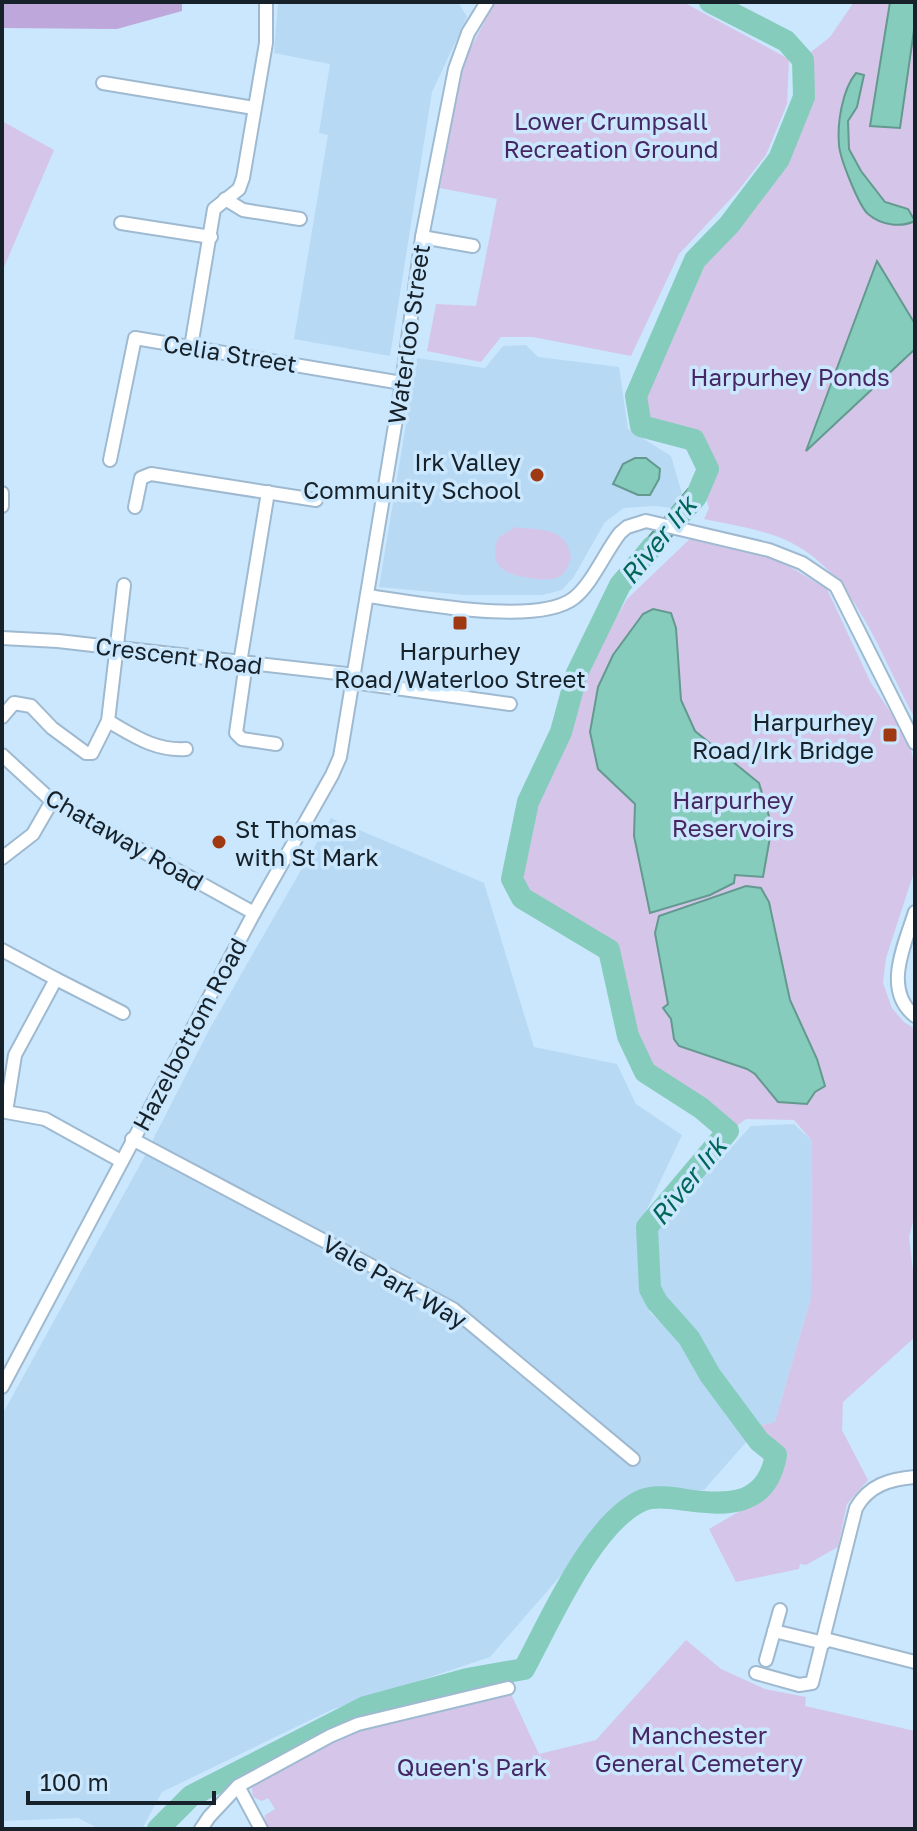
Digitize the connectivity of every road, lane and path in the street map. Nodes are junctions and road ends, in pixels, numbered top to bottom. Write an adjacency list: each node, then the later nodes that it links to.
1 (266, 2): 4 (street)
2 (487, 2): 9 (street, Waterloo Street)
3 (103, 83): 4 (street)
4 (254, 108): 5 (street)
5 (225, 199): 6 (street); 8 (street)
6 (300, 219)
7 (121, 223): 8 (street)
8 (211, 237): 11 (street)
9 (422, 237): 10 (street); 12 (street, Waterloo Street)
10 (473, 246)
11 (191, 347): 12 (street, Celia Street); 13 (street, Celia Street)
12 (402, 383): 20 (street, Waterloo Street)
13 (110, 460)
14 (268, 492): 16 (street); 18 (street); 23 (street)
15 (2, 493): 17 (street)
16 (316, 500)
17 (2, 506)
18 (135, 507)
19 (124, 585): 22 (street)
20 (368, 596): 24 (street, Waterloo Street); 28 (street)
21 (2, 638): 22 (street, Crescent Road)
22 (115, 647): 23 (street, Crescent Road); 27 (street)
23 (243, 663): 24 (street, Crescent Road); 29 (street)
24 (354, 678): 25 (street, Crescent Road); 35 (street, Hazelbottom Road)
25 (510, 704)
26 (2, 717): 27 (street)
27 (108, 721): 30 (street)
28 (915, 743)
29 (276, 744)
30 (186, 749)
31 (2, 755): 32 (street, Chataway Road)
32 (52, 801): 33 (street); 35 (street, Chataway Road)
33 (2, 858)
34 (915, 912): 39 (street)
35 (254, 913): 41 (street, Hazelbottom Road)
36 (2, 950): 37 (street)
37 (56, 979): 38 (street); 40 (street)
38 (123, 1013)
39 (915, 1016)
40 (4, 1112): 42 (street)
41 (132, 1139): 42 (street, Hazelbottom Road); 44 (street, Vale Park Way)
42 (121, 1161): 43 (street, Hazelbottom Road)
43 (2, 1387)
44 (633, 1459)
45 (915, 1477): 48 (street)
46 (780, 1610): 47 (street)
47 (774, 1631): 48 (street); 49 (street)
48 (824, 1641): 50 (street); 51 (street)
49 (766, 1660)
50 (915, 1662)
51 (756, 1673)
52 (508, 1688): 53 (street)
53 (238, 1786): 54 (street); 55 (street)
54 (201, 1829)
55 (261, 1829)

